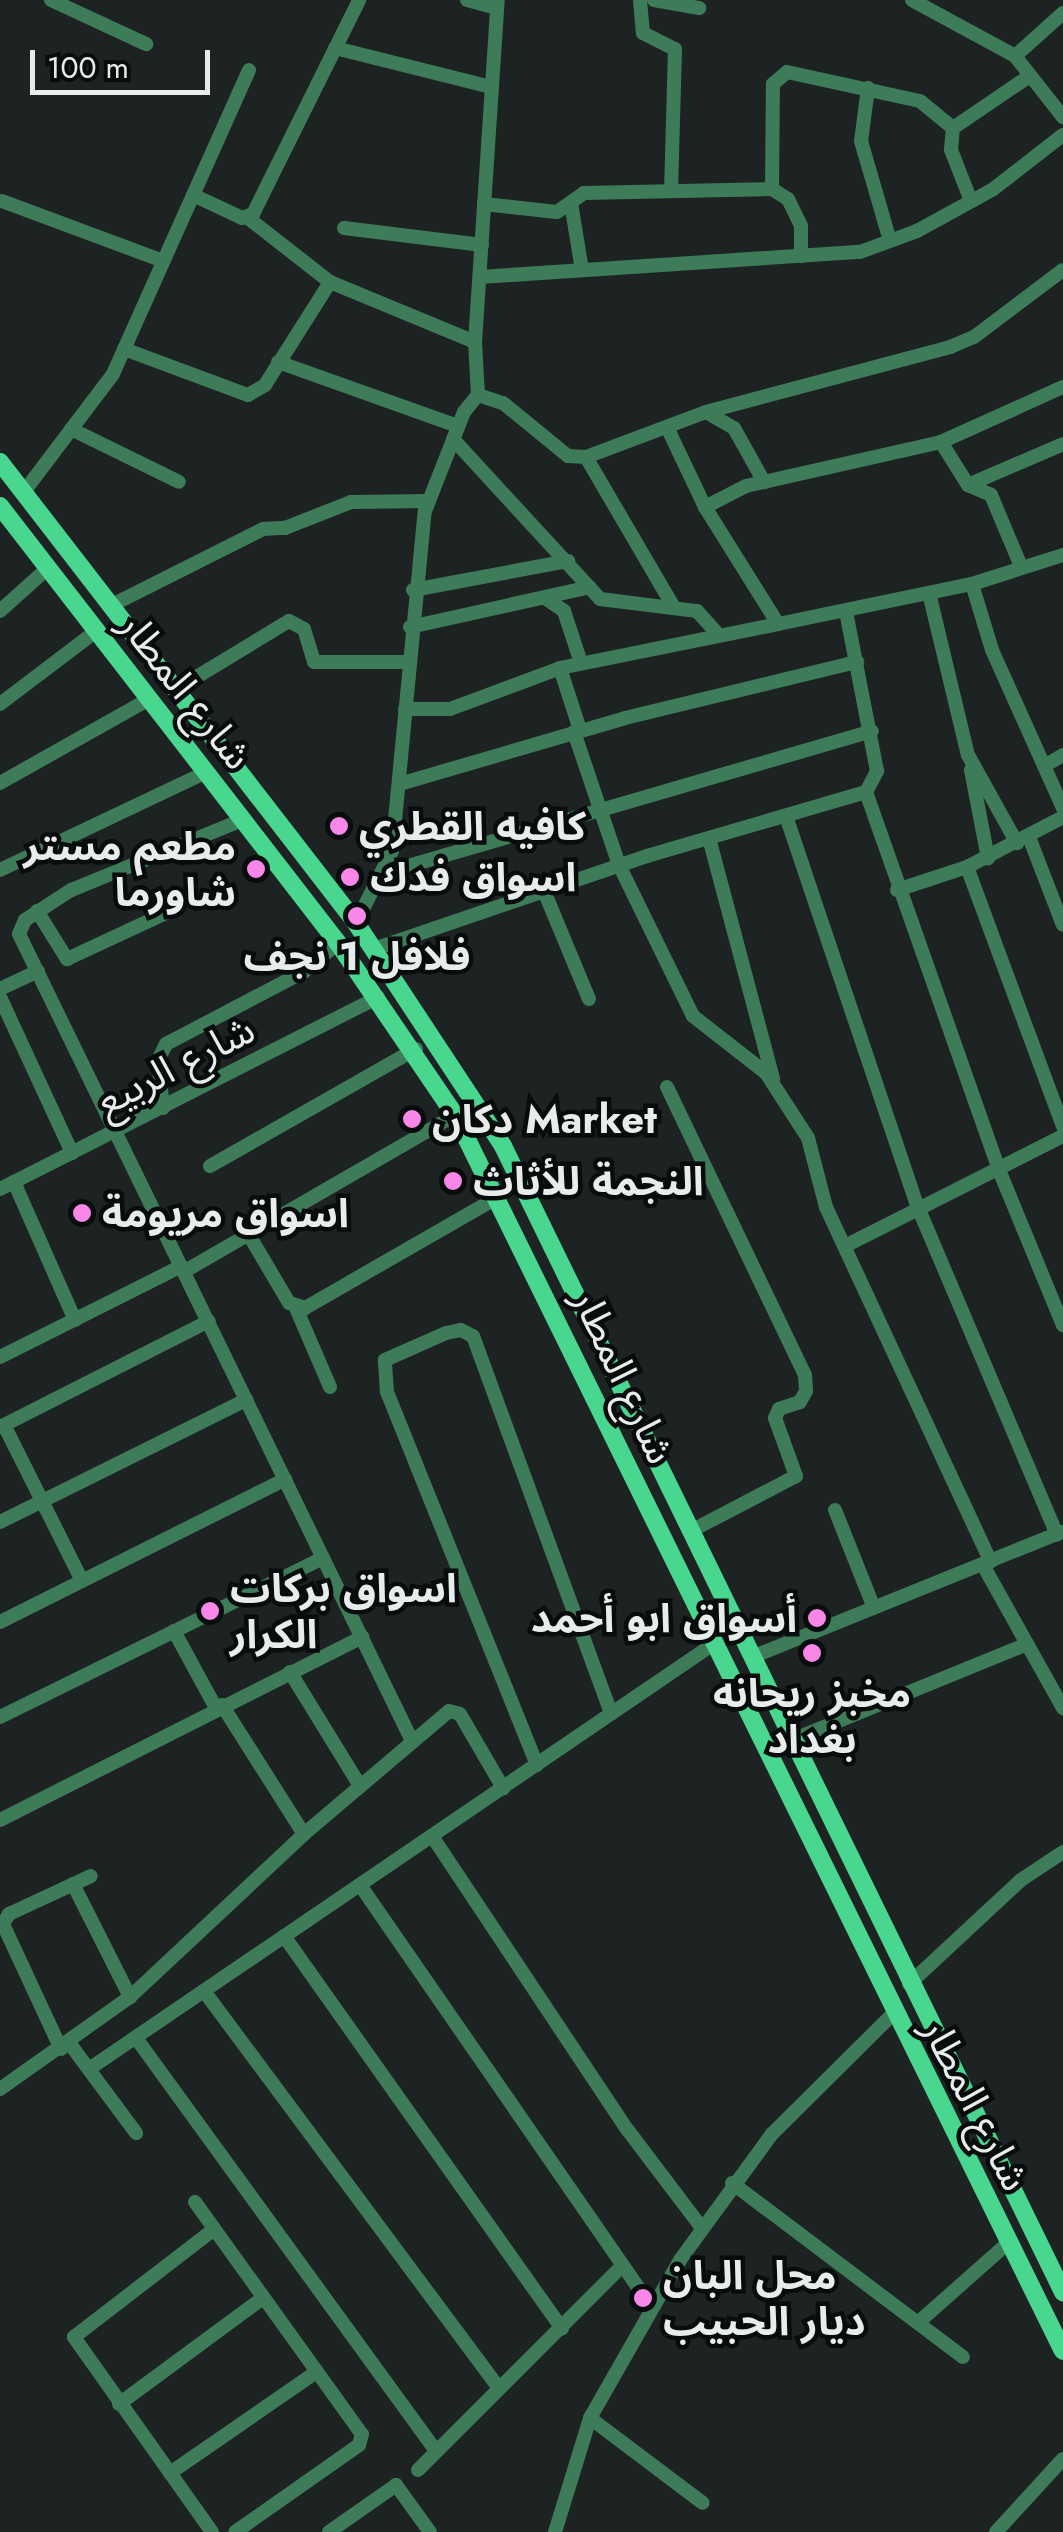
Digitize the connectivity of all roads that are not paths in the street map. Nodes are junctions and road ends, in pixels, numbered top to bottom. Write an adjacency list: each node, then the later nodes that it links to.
1 (51, 0): 10 (street)
2 (359, 0): 11 (street)
3 (467, 0): 7 (street)
4 (640, 0): 21 (street)
5 (654, 0): 8 (street)
6 (912, 0): 12 (street)
7 (498, 4): 15 (street)
8 (699, 8)
9 (1063, 13): 12 (street)
10 (146, 44)
11 (335, 48): 15 (street); 27 (street)
12 (1015, 56): 14 (street)
13 (249, 70): 22 (street)
14 (1028, 78): 17 (street); 18 (street)
15 (491, 87): 26 (street)
16 (868, 88): 18 (street); 20 (street); 29 (street)
17 (1063, 117)
18 (953, 128): 24 (street)
19 (1063, 136): 24 (street)
20 (772, 189): 21 (street); 31 (street)
21 (671, 191): 25 (street)
22 (193, 195): 27 (street); 32 (street)
23 (2, 201): 32 (street)
24 (971, 202): 29 (street)
25 (570, 203): 26 (street); 33 (street)
26 (484, 204): 30 (street)
27 (248, 218): 36 (street)
28 (344, 228): 30 (street)
29 (890, 241): 31 (street)
30 (482, 246): 35 (street)
31 (801, 256): 33 (street)
32 (163, 262): 38 (street)
33 (582, 270): 35 (street)
34 (1063, 270): 42 (street)
35 (480, 277): 37 (street)
36 (330, 282): 37 (street); 39 (street)
37 (475, 342): 41 (street)
38 (124, 349): 39 (street); 44 (street)
39 (278, 362): 45 (street)
40 (1063, 387): 46 (street)
41 (478, 395): 45 (street); 48 (street)
42 (706, 412): 43 (street); 51 (street)
43 (667, 426): 48 (street); 55 (street)
44 (71, 429): 50 (street); 53 (street)
45 (456, 432): 54 (street); 58 (street)
46 (942, 442): 51 (street); 52 (street)
47 (1062, 447): 52 (street)
48 (586, 457): 67 (street)
49 (0, 462): 53 (main road, شارع المطار)
50 (179, 482)
51 (764, 482): 55 (street)
52 (968, 485): 59 (street)
53 (23, 492): 66 (main road, شارع المطار)
54 (429, 501): 63 (street); 66 (street)
55 (705, 507): 70 (street)
56 (1, 508): 60 (main road, شارع المطار)
57 (1063, 555): 59 (street)
58 (568, 561): 62 (street); 63 (street)
59 (1020, 564): 61 (street)
60 (48, 568): 68 (street); 72 (main road, شارع المطار)
61 (972, 584): 64 (street); 88 (street)
62 (590, 588): 65 (street); 67 (street)
63 (413, 590): 71 (street)
64 (930, 593): 69 (street); 86 (street)
65 (545, 598): 71 (street); 76 (street)
66 (110, 606): 78 (main road, شارع المطار)
67 (674, 606): 73 (street)
68 (0, 611)
69 (846, 612): 70 (street); 75 (street)
70 (778, 624): 73 (street)
71 (410, 627): 74 (street)
72 (96, 631): 79 (main road, شارع المطار); 80 (street)
73 (716, 632): 76 (street)
74 (408, 662): 78 (street); 81 (street)
75 (857, 662): 82 (street); 83 (street)
76 (582, 663): 77 (street)
77 (560, 668): 81 (street); 82 (street)
78 (176, 690): 84 (main road, شارع المطار)
79 (149, 698): 85 (main road, شارع المطار); 91 (street)
80 (0, 704)
81 (406, 709): 92 (street)
82 (577, 731): 92 (street); 95 (street)
83 (872, 731): 93 (street); 95 (street)
84 (209, 734): 85 (main road); 89 (main road, شارع المطار)
85 (189, 750): 90 (main road, شارع المطار)
86 (968, 755): 100 (street); 101 (street)
87 (1063, 755): 88 (street)
88 (1044, 766): 94 (street)
89 (236, 769): 90 (main road); 110 (main road, شارع المطار)
90 (210, 777): 98 (main road, شارع المطار); 104 (street)
91 (0, 783)
92 (403, 783): 105 (street)
93 (866, 792): 96 (street); 106 (street)
94 (1063, 808)
95 (603, 814): 102 (street); 105 (street)
96 (786, 816): 99 (street); 132 (street)
97 (1063, 817): 100 (street)
98 (242, 820): 109 (street); 112 (main road, شارع المطار)
99 (709, 838): 102 (street); 120 (street)
100 (1023, 840): 101 (street); 111 (street)
101 (988, 858): 103 (street)
102 (620, 865): 107 (street); 120 (street)
103 (967, 867): 106 (street); 124 (street)
104 (0, 870)
105 (384, 873): 110 (street)
106 (897, 890): 129 (street)
107 (544, 891): 113 (street); 118 (street)
108 (180, 907): 109 (street)
109 (37, 911): 114 (street)
110 (356, 923): 113 (main road, شارع المطار)
111 (1063, 925)
112 (338, 943): 117 (main road, شارع المطار); 122 (street)
113 (374, 949): 136 (main road, شارع المطار)
114 (38, 970): 115 (street); 125 (street)
115 (0, 990)
116 (0, 997): 127 (street)
117 (378, 997): 119 (main road, شارع المطار); 122 (street, شارع الربيع)
118 (588, 998)
119 (416, 1049): 123 (main road, شارع المطار); 128 (street)
120 (774, 1084): 134 (street)
121 (668, 1087): 152 (street)
122 (163, 1108): 125 (street, شارع الربيع)
123 (455, 1115): 131 (main road, شارع المطار); 133 (street)
124 (1063, 1126)
125 (116, 1132): 127 (street, شارع الربيع); 135 (street)
126 (1063, 1136): 129 (street)
127 (72, 1153): 130 (street, شارع الربيع)
128 (210, 1166)
129 (999, 1170): 132 (street); 142 (street)
130 (7, 1185): 140 (street)
131 (498, 1197): 137 (main road, شارع المطار); 138 (street)
132 (917, 1205): 134 (street); 153 (street)
133 (249, 1234): 135 (street); 138 (street)
134 (845, 1246): 155 (street)
135 (183, 1269): 140 (street); 141 (street)
136 (567, 1274): 137 (main road); 139 (main road, شارع المطار)
137 (542, 1286): 143 (main road, شارع المطار)
138 (296, 1308): 145 (street)
139 (588, 1318): 143 (main road); 152 (main road, شارع المطار)
140 (75, 1320): 144 (street)
141 (208, 1321): 146 (street); 147 (street)
142 (1063, 1325)
143 (564, 1331): 162 (main road, شارع المطار)
144 (0, 1357)
145 (330, 1387)
146 (246, 1400): 148 (street); 149 (street)
147 (2, 1426): 149 (street)
148 (285, 1480): 154 (street); 156 (street)
149 (42, 1500): 151 (street); 156 (street)
150 (835, 1510): 157 (street)
151 (0, 1522)
152 (691, 1531): 163 (main road, شارع المطار)
153 (1060, 1534): 155 (street)
154 (323, 1558): 159 (street); 160 (street)
155 (986, 1564): 157 (street); 161 (street)
156 (82, 1581): 158 (street)
157 (874, 1608): 163 (street)
158 (0, 1622)
159 (174, 1631): 165 (street); 168 (street)
160 (362, 1636): 164 (street); 170 (street)
161 (1027, 1644): 166 (street); 169 (street)
162 (712, 1645): 167 (street); 185 (main road, شارع المطار)
163 (752, 1657): 169 (main road, شارع المطار)
164 (290, 1672): 165 (street); 172 (street)
165 (220, 1707): 174 (street); 175 (street)
166 (1063, 1708)
167 (611, 1714): 171 (street); 171 (street)
168 (0, 1717)
169 (792, 1740): 182 (main road, شارع المطار)
170 (412, 1742): 172 (street); 173 (street)
171 (537, 1764): 173 (street)
172 (360, 1786): 175 (street)
173 (503, 1788): 176 (street)
174 (0, 1820)
175 (304, 1834): 184 (street)
176 (432, 1836): 180 (street); 193 (street)
177 (1063, 1852): 182 (street)
178 (91, 1876): 179 (street)
179 (73, 1884): 184 (street); 187 (street)
180 (360, 1885): 181 (street); 196 (street)
181 (284, 1936): 183 (street); 201 (street)
182 (908, 1984): 197 (main road, شارع المطار)
183 (204, 1991): 186 (street); 206 (street)
184 (130, 1996): 187 (street)
185 (892, 2015): 191 (street); 195 (main road, شارع المطار)
186 (136, 2038): 188 (street); 209 (street)
187 (66, 2046): 188 (street); 189 (street)
188 (90, 2069): 190 (street)
189 (0, 2089)
190 (136, 2133)
191 (732, 2183): 193 (street); 200 (street)
192 (195, 2202): 194 (street)
193 (702, 2228): 199 (street)
194 (213, 2230): 198 (street); 207 (street)
195 (1007, 2244): 200 (street); 202 (main road, شارع المطار)
196 (622, 2266): 199 (street); 201 (street)
197 (1063, 2292)
198 (263, 2298): 205 (street); 207 (street)
199 (651, 2306): 208 (street)
200 (921, 2320): 204 (street)
201 (562, 2328): 206 (street)
202 (1058, 2332): 203 (main road, شارع المطار)
203 (1063, 2351)
204 (963, 2357)
205 (315, 2372): 212 (street); 215 (street)
206 (498, 2388): 209 (street)
207 (118, 2404): 212 (street)
208 (590, 2418): 213 (street); 218 (street)
209 (436, 2451): 211 (street)
210 (1063, 2459): 219 (street)
211 (418, 2470)
212 (170, 2473): 214 (street)
213 (703, 2503)
214 (212, 2532)
215 (235, 2532)
216 (329, 2532): 217 (street)
217 (430, 2532)
218 (555, 2532)
219 (996, 2532)

